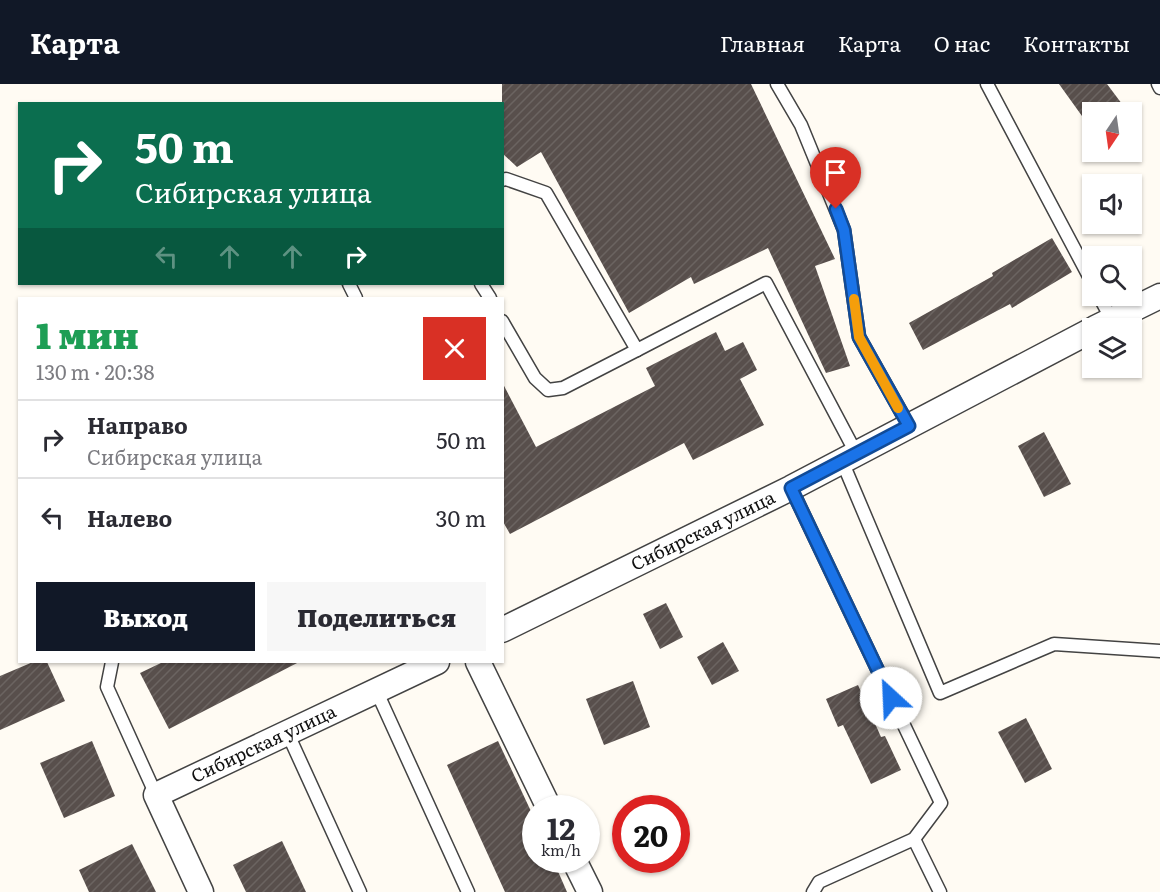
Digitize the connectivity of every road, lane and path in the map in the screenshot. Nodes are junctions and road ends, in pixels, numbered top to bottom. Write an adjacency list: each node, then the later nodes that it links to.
1 (777, 84): 10 (lane)
2 (987, 84): 4 (lane)
3 (504, 180): 9 (lane)
4 (1082, 263)
5 (1160, 296): 6 (street, Сибирская улица)
6 (1116, 318)
7 (504, 324): 9 (lane)
8 (1082, 335): 10 (street, Сибирская улица)
9 (637, 350): 11 (lane)
10 (909, 426): 11 (street, Сибирская улица)
11 (849, 457): 12 (street, Сибирская улица); 14 (lane)
12 (791, 488): 13 (street, Сибирская улица); 22 (lane)
13 (504, 629)
14 (1160, 651)
15 (111, 663): 20 (lane)
16 (435, 663): 18 (street, Сибирская улица)
17 (478, 663): 21 (street)
18 (376, 690): 19 (street, Сибирская улица); 26 (lane)
19 (287, 732): 20 (street, Сибирская улица); 25 (lane)
20 (156, 795): 24 (street)
21 (543, 795)
22 (914, 839): 28 (lane); 29 (lane)
23 (580, 873): 27 (street)
24 (201, 892)
25 (360, 892)
26 (468, 892)
27 (590, 892)
28 (813, 892)
29 (940, 892)

